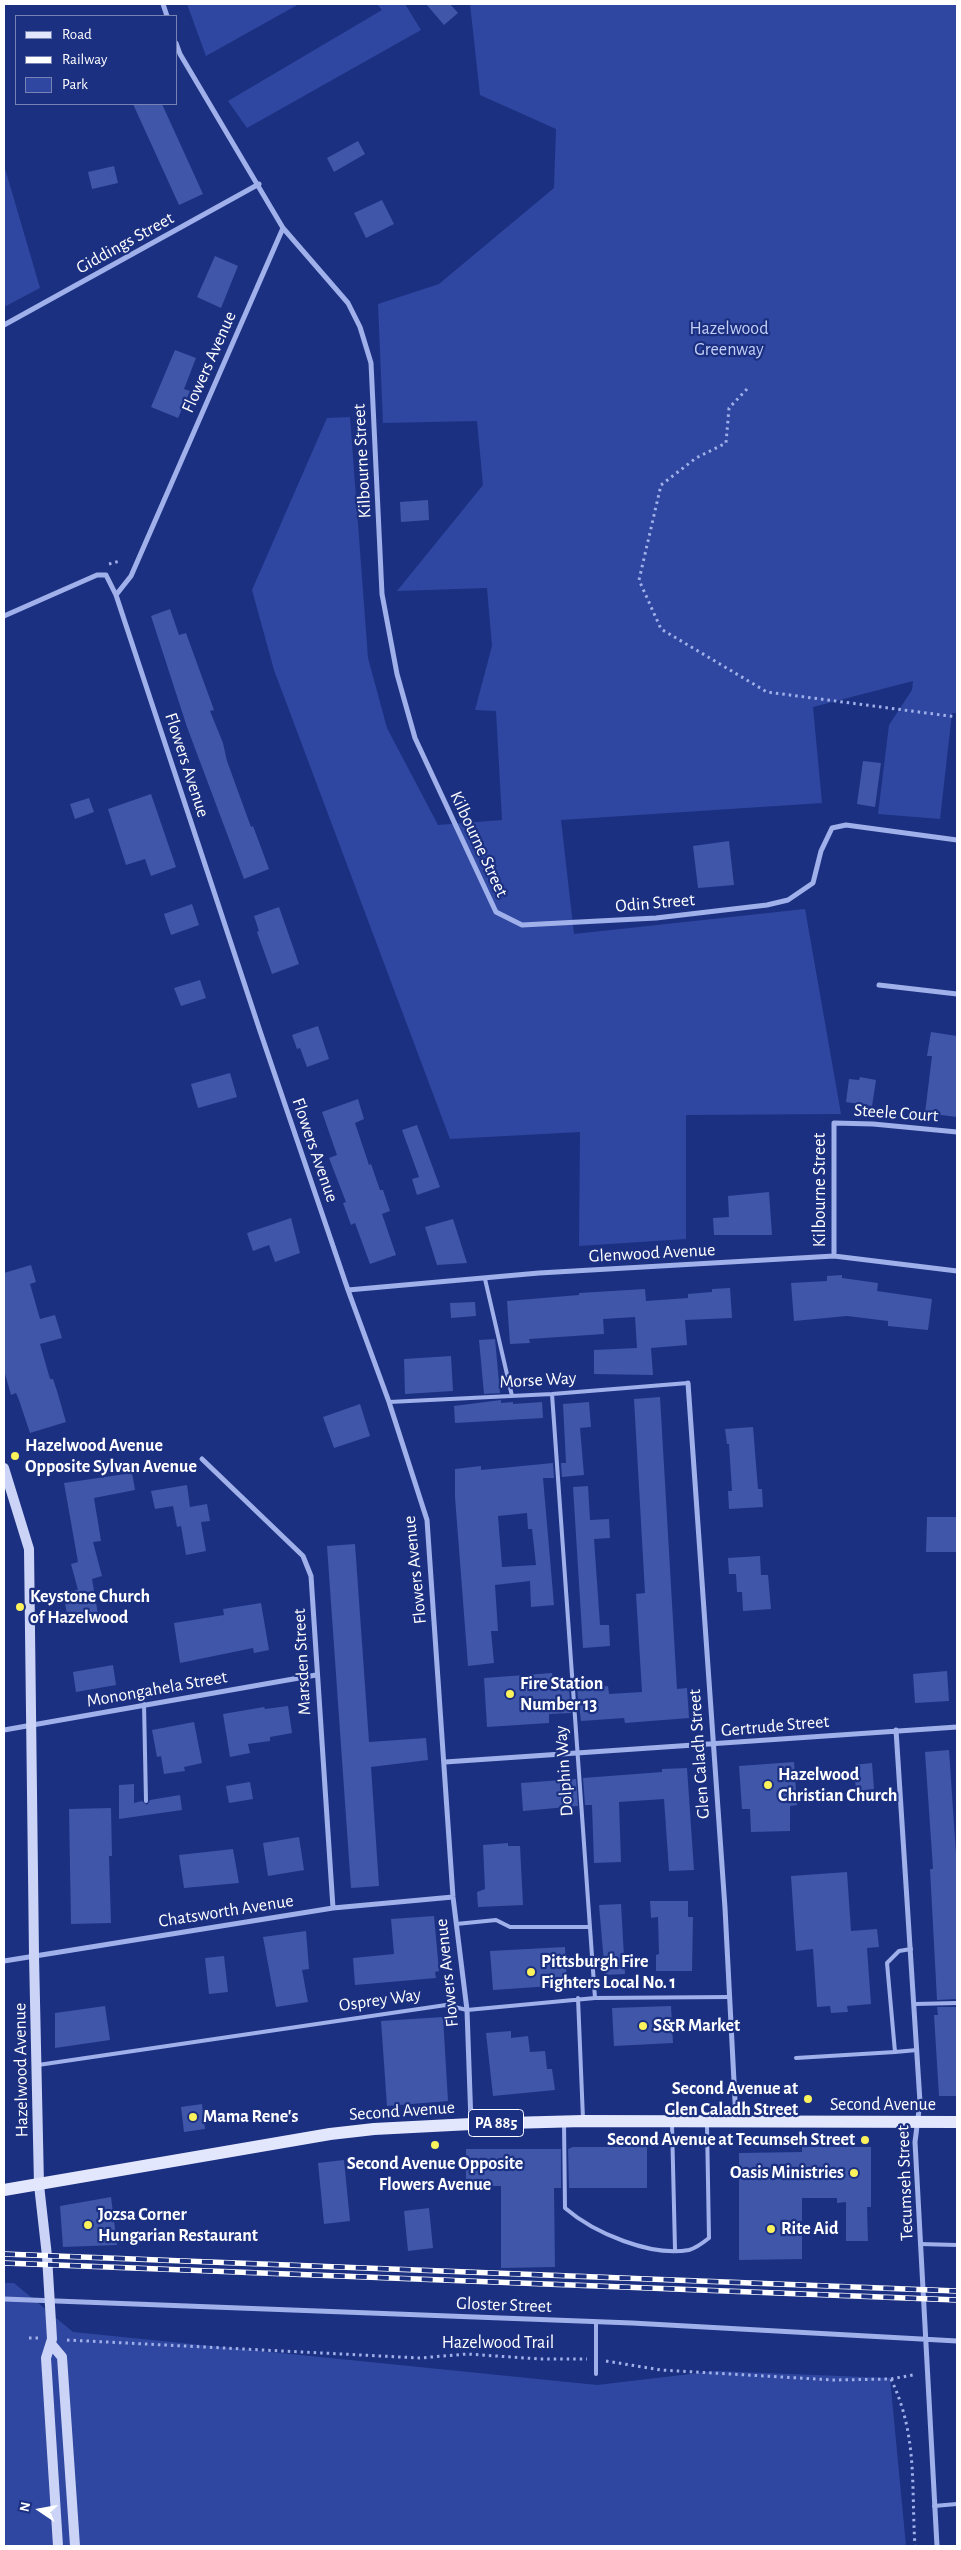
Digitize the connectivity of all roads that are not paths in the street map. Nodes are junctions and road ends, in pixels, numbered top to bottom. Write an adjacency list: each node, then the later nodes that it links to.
1 (178, 48): 2 (street, Kilbourne Street)
2 (259, 184): 3 (street, Kilbourne Street); 4 (street, Giddings Street)
3 (283, 228): 5 (street, Flowers Avenue); 8 (street, Kilbourne Street)
4 (4, 325)
5 (116, 595): 6 (street); 16 (street, Flowers Avenue)
6 (4, 616)
7 (957, 840): 8 (street, Odin Street)
8 (496, 912)
9 (879, 985): 10 (street)
10 (957, 994)
11 (834, 1124): 12 (street, Steele Court); 13 (street, Kilbourne Street)
12 (957, 1132)
13 (834, 1256): 14 (street, Glenwood Avenue); 15 (street, Glenwood Avenue)
14 (957, 1272)
15 (485, 1279): 16 (street, Glenwood Avenue); 19 (lane)
16 (348, 1290): 20 (street, Flowers Avenue)
17 (688, 1383): 18 (lane, Morse Way); 29 (street, Glen Caladh Street)
18 (552, 1394): 19 (lane, Morse Way); 30 (lane, Dolphin Way)
19 (512, 1396): 20 (lane, Morse Way)
20 (388, 1402): 31 (street, Flowers Avenue)
21 (202, 1459): 23 (street, Marsden Street)
22 (4, 1472): 25 (main road, Hazelwood Avenue)
23 (316, 1675): 24 (street, Monongahela Street); 34 (street, Marsden Street)
24 (144, 1704): 25 (street, Monongahela Street); 32 (lane)
25 (30, 1726): 27 (street, Monongahela Street); 38 (main road, Hazelwood Avenue)
26 (957, 1727): 28 (street, Gertrude Street)
27 (4, 1730)
28 (896, 1730): 29 (street, Gertrude Street); 37 (street, Tecumseh Street)
29 (712, 1745): 30 (street, Gertrude Street); 40 (street, Glen Caladh Street)
30 (577, 1754): 31 (street, Gertrude Street); 36 (lane, Dolphin Way)
31 (445, 1762): 33 (street, Flowers Avenue)
32 (146, 1801)
33 (453, 1897): 34 (street, Chatsworth Avenue); 35 (street, Flowers Avenue)
34 (333, 1908): 38 (street, Chatsworth Avenue)
35 (456, 1924): 36 (lane); 45 (street, Flowers Avenue)
36 (589, 1927): 42 (lane, Dolphin Way)
37 (912, 1949): 44 (street, Tecumseh Street); 47 (lane)
38 (34, 1955): 39 (street, Chatsworth Avenue); 49 (main road, Hazelwood Avenue)
39 (4, 1961)
40 (730, 1997): 42 (lane, Osprey Way); 55 (street, Glen Caladh Street)
41 (578, 1998): 42 (lane, Osprey Way); 45 (lane, Osprey Way); 50 (lane)
42 (595, 1998)
43 (957, 2003): 44 (lane)
44 (915, 2004): 46 (street, Tecumseh Street)
45 (467, 2010): 49 (lane, Osprey Way); 57 (street, Flowers Avenue)
46 (917, 2050): 47 (lane); 56 (street, Tecumseh Street)
47 (895, 2052): 48 (lane)
48 (796, 2058)
49 (37, 2066): 58 (main road, Hazelwood Avenue)
50 (583, 2121): 51 (main road, Second Avenue / PA 885); 52 (main road, Second Avenue / PA 885)
51 (564, 2122): 57 (main road, Second Avenue / PA 885); 62 (lane)
52 (672, 2122): 53 (main road, Second Avenue / PA 885); 62 (lane)
53 (707, 2122): 55 (main road, Second Avenue / PA 885); 62 (lane)
54 (957, 2122): 56 (main road, Second Avenue / PA 885)
55 (736, 2123): 56 (main road, Second Avenue / PA 885)
56 (916, 2123): 60 (street, Tecumseh Street)
57 (471, 2124): 58 (main road, Second Avenue / PA 885)
58 (39, 2185): 59 (main road, Second Avenue / PA 885); 64 (main road, Hazelwood Avenue)
59 (4, 2190)
60 (920, 2244): 61 (lane); 66 (street, Tecumseh Street)
61 (957, 2244)
62 (675, 2249)
63 (4, 2299): 64 (street)
64 (50, 2301): 65 (street, Gloster Street); 68 (main road, Hazelwood Avenue)
65 (596, 2322): 66 (street, Gloster Street); 69 (lane)
66 (926, 2339): 67 (street, Gloster Street); 71 (street, Tecumseh Street)
67 (957, 2341)
68 (52, 2345): 72 (main road, Hazelwood Avenue); 73 (main road, Hazelwood Avenue)
69 (596, 2374)
70 (957, 2504): 71 (lane)
71 (934, 2506): 74 (street, Tecumseh Street)
72 (58, 2546)
73 (75, 2546)
74 (937, 2546)

